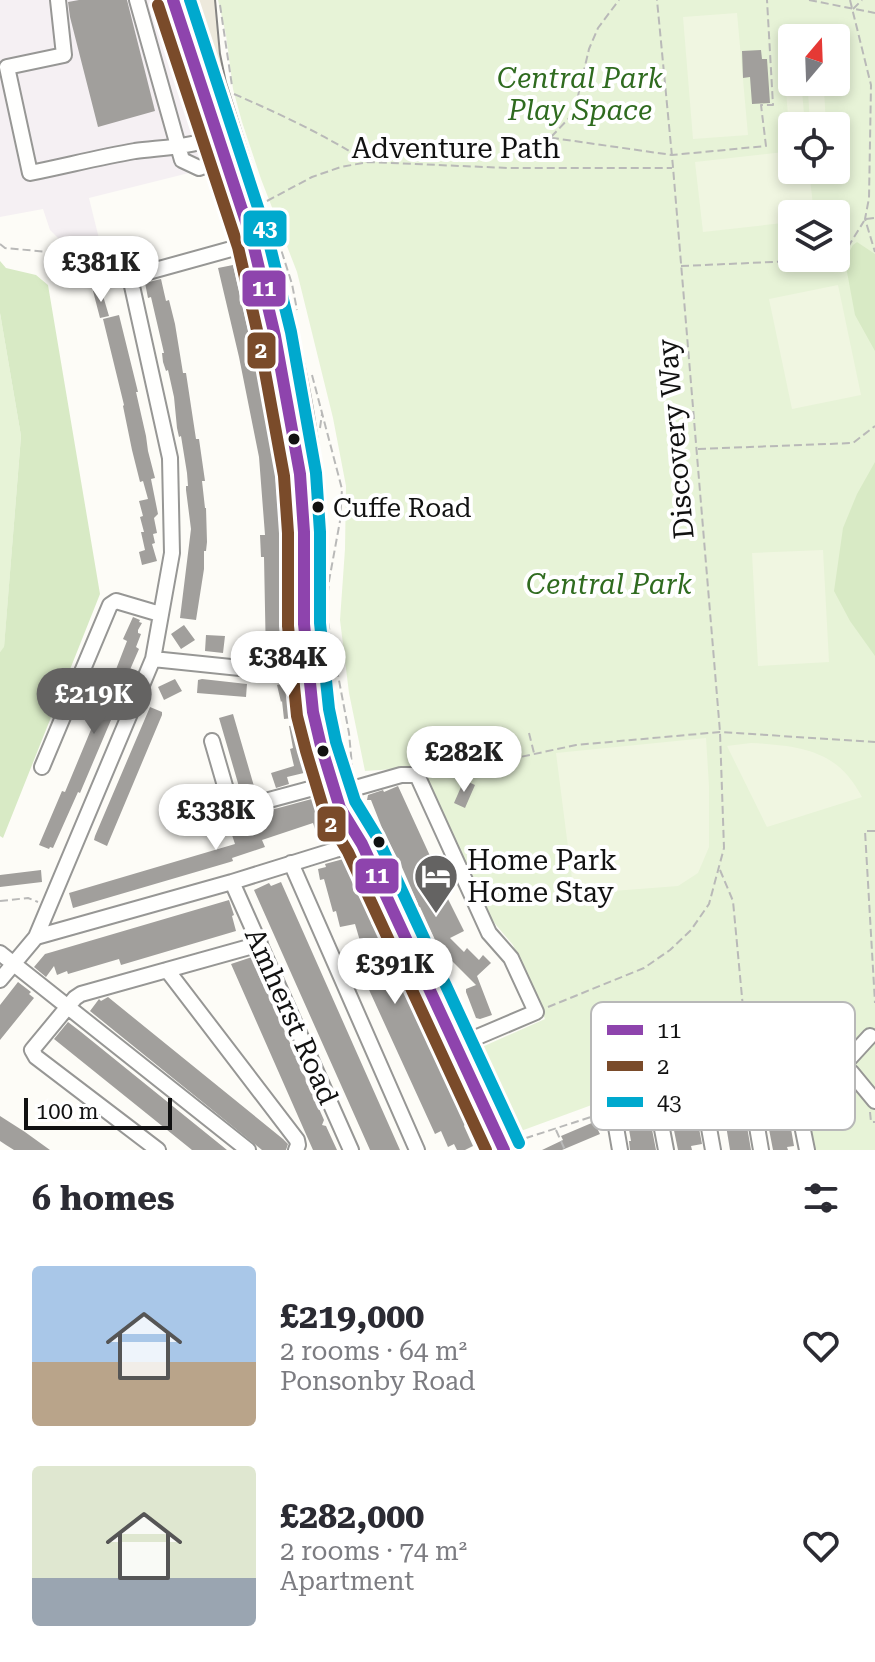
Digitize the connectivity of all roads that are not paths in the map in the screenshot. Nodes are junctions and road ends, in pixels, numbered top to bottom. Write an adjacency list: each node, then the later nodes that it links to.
1 (58, 0): 7 (street)
2 (137, 0): 7 (street)
3 (173, 0): 5 (main road)
4 (205, 0): 6 (main road)
5 (210, 115): 6 (main road); 7 (street)
6 (223, 131): 7 (street); 8 (main road)
7 (175, 139): 8 (street)
8 (232, 157): 9 (main road); 15 (main road)
9 (253, 243): 10 (street); 12 (main road)
10 (160, 614): 11 (street); 14 (street)
11 (153, 659): 12 (street); 19 (street)
12 (308, 675): 15 (main road)
13 (212, 741): 15 (street)
14 (42, 767)
15 (338, 787): 16 (main road); 27 (street)
16 (362, 844): 17 (street); 27 (main road)
17 (291, 863): 18 (street); 41 (street)
18 (232, 882): 19 (street); 20 (street, Amherst Road)
19 (36, 937): 22 (street)
20 (260, 944): 23 (street); 40 (street, Amherst Road)
21 (0, 953): 22 (street)
22 (12, 964): 24 (street); 25 (street)
23 (167, 970): 25 (street); 39 (street)
24 (0, 980)
25 (69, 1006): 37 (street); 38 (street)
26 (870, 1036): 28 (street)
27 (456, 1046): 36 (main road)
28 (855, 1052)
29 (855, 1077): 30 (street)
30 (875, 1101)
31 (616, 1130): 42 (street)
32 (662, 1130): 43 (street)
33 (709, 1130): 44 (street)
34 (758, 1130): 45 (street)
35 (803, 1130): 46 (street)
36 (503, 1148)
37 (158, 1150)
38 (248, 1150)
39 (296, 1150)
40 (351, 1150)
41 (417, 1150)
42 (620, 1150)
43 (666, 1150)
44 (713, 1150)
45 (761, 1150)
46 (807, 1150)

